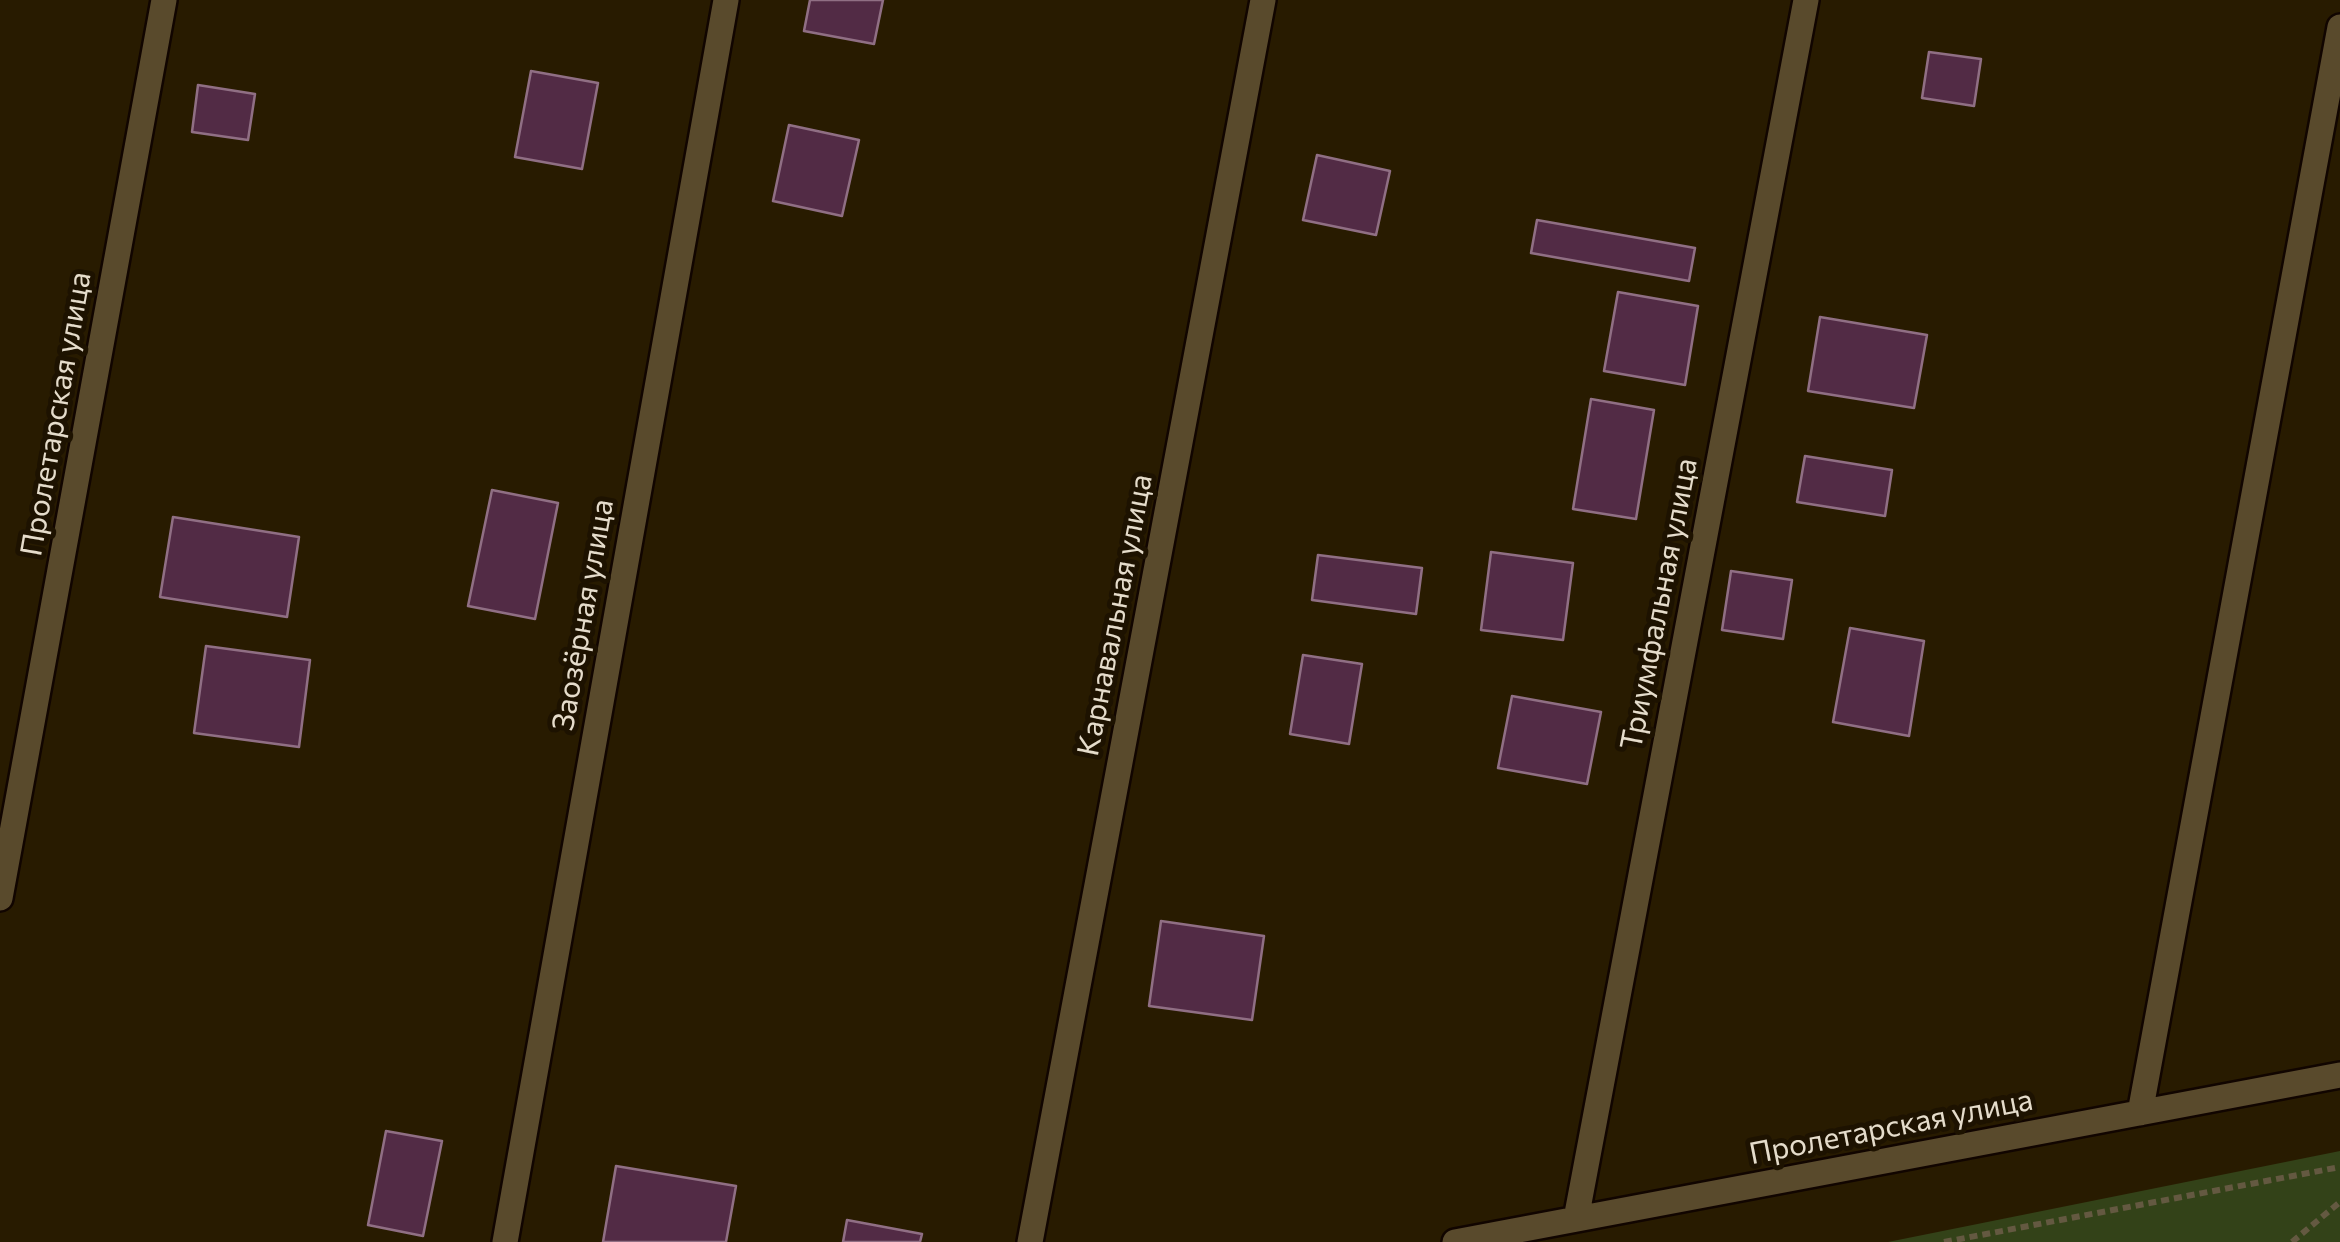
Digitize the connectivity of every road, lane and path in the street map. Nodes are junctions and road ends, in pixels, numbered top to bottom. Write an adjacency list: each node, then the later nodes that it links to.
1 (164, 0): 6 (street, Пролетарская улица)
2 (726, 0): 12 (street, Заозёрная улица)
3 (1263, 0): 13 (street, Карнавальная улица)
4 (1806, 0): 11 (street, Триумфальная улица)
5 (2340, 27): 8 (street)
6 (0, 898)
7 (2340, 1076): 8 (street, Пролетарская улица)
8 (2140, 1113): 11 (street, Пролетарская улица)
9 (2340, 1167): 15 (path)
10 (2340, 1202): 16 (path)
11 (1576, 1219): 14 (street, Пролетарская улица)
12 (505, 1242)
13 (1030, 1242)
14 (1455, 1242)
15 (1944, 1242)
16 (2292, 1242)

